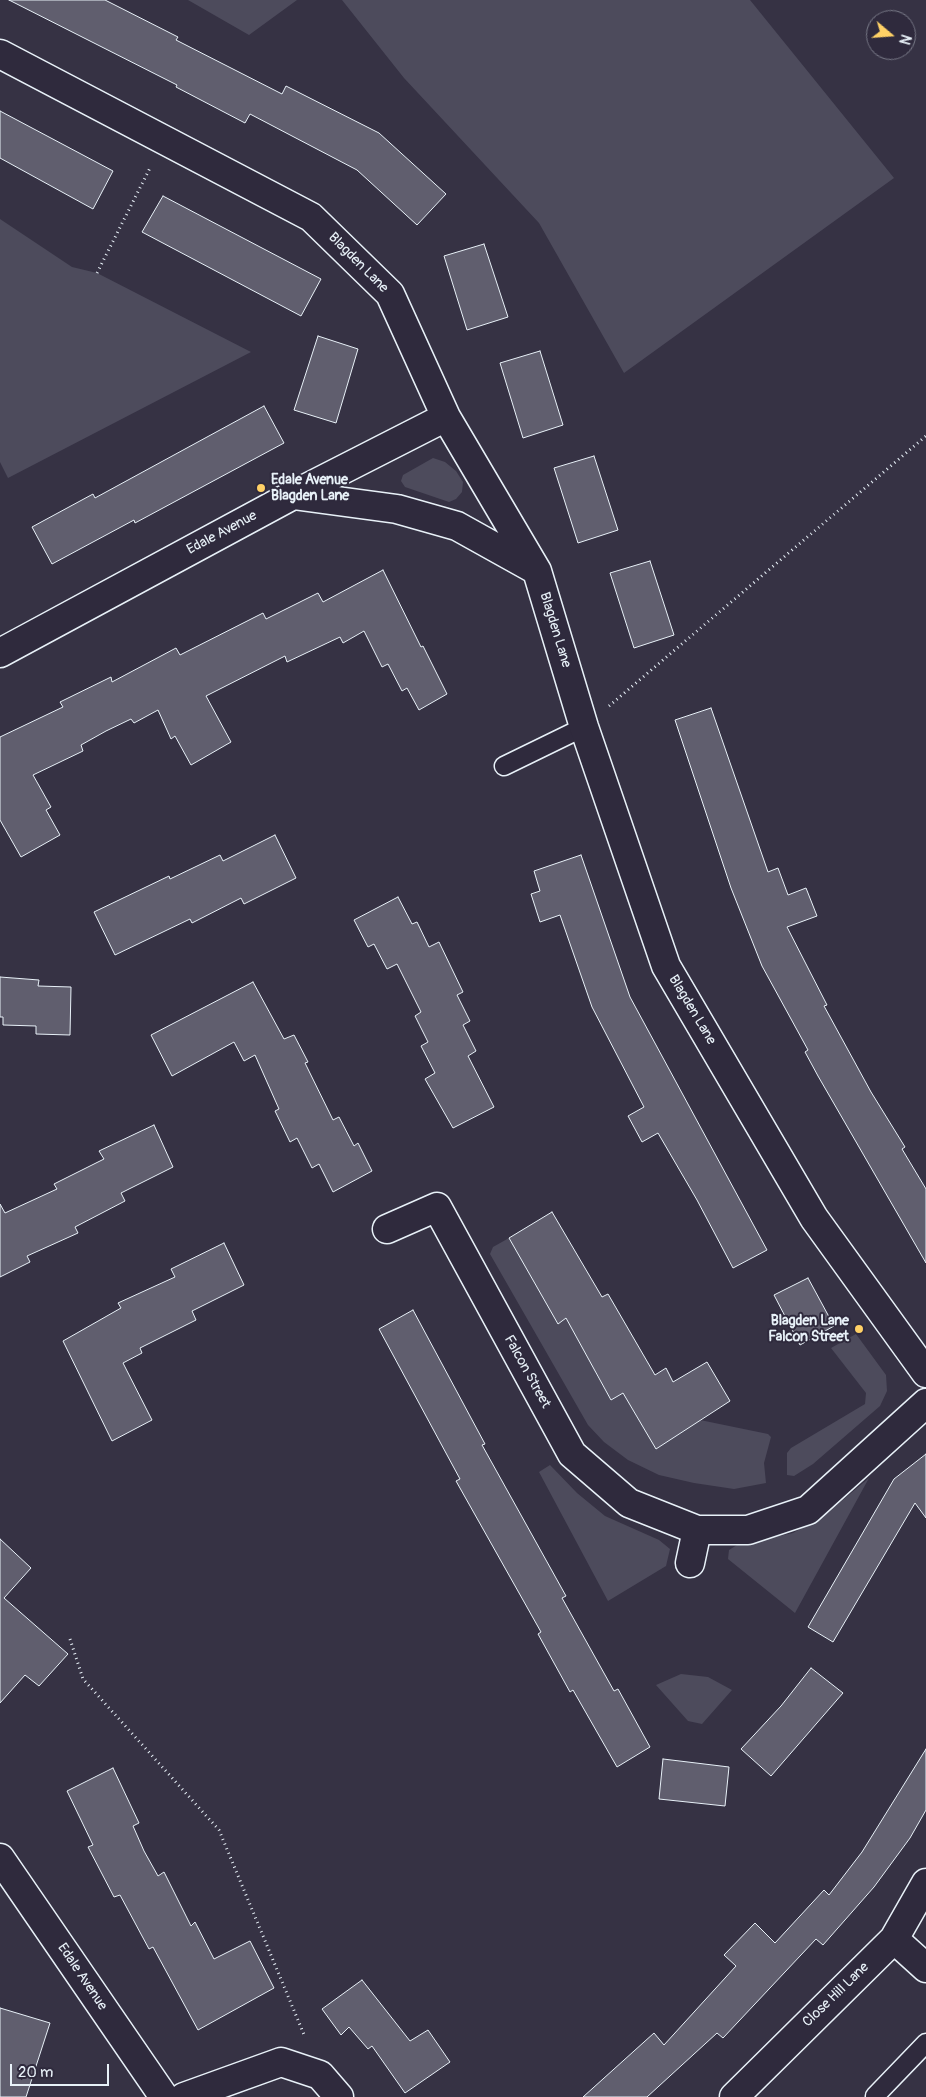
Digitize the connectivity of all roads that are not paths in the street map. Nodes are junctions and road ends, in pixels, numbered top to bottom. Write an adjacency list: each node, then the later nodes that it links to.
1 (0, 54): 2 (street, Blagden Lane)
2 (446, 417): 3 (street, Edale Avenue); 4 (street, Blagden Lane)
3 (293, 495): 4 (street); 5 (street, Edale Avenue)
4 (537, 571): 6 (street, Blagden Lane)
5 (0, 653)
6 (584, 727): 7 (lane); 9 (street, Blagden Lane)
7 (504, 766)
8 (387, 1230): 11 (street, Falcon Street)
9 (926, 1374)
10 (926, 1403): 11 (street, Falcon Street)
11 (697, 1530): 12 (street)
12 (690, 1563)
13 (0, 1858): 19 (street, Edale Avenue)
14 (926, 1883): 15 (street, Close Hill Lane)
15 (894, 1939): 16 (street); 22 (street, Close Hill Lane)
16 (926, 1968)
17 (926, 2043): 18 (lane)
18 (875, 2096)
19 (164, 2097)
20 (184, 2097): 21 (street)
21 (339, 2097)
22 (734, 2097)

